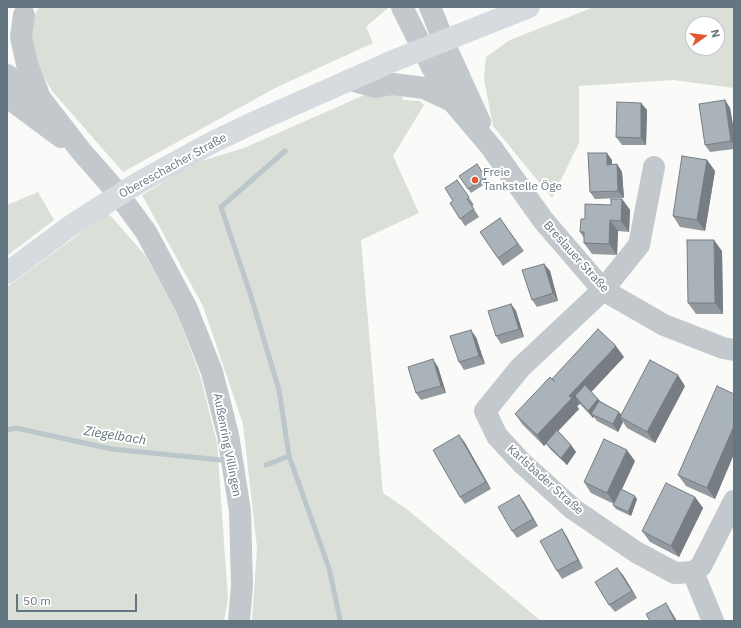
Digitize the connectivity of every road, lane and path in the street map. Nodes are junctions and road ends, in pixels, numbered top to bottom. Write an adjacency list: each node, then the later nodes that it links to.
1 (402, 7): 7 (street, Breslauer Straße)
2 (430, 7): 6 (street, Breslauer Straße)
3 (529, 7): 6 (main road, Obereschacher Straße)
4 (17, 9): 5 (street); 11 (street)
5 (7, 35)
6 (443, 42): 7 (main road, Obereschacher Straße); 13 (street, Breslauer Straße)
7 (423, 49): 9 (main road, Obereschacher Straße); 12 (street, Breslauer Straße)
8 (7, 75): 11 (street)
9 (351, 80): 12 (street); 16 (main road, Obereschacher Straße)
10 (7, 97): 14 (street)
11 (40, 98): 14 (street)
12 (452, 101): 13 (street, Breslauer Straße)
13 (491, 147): 17 (street, Breslauer Straße)
14 (86, 156): 21 (street, Außenring Villingen)
15 (654, 167): 17 (street)
16 (7, 273)
17 (603, 290): 18 (street, Breslauer Straße); 20 (street, Karlsbader Straße)
18 (734, 350)
19 (734, 501): 20 (street)
20 (693, 572): 22 (street)
21 (239, 621)
22 (713, 621)

